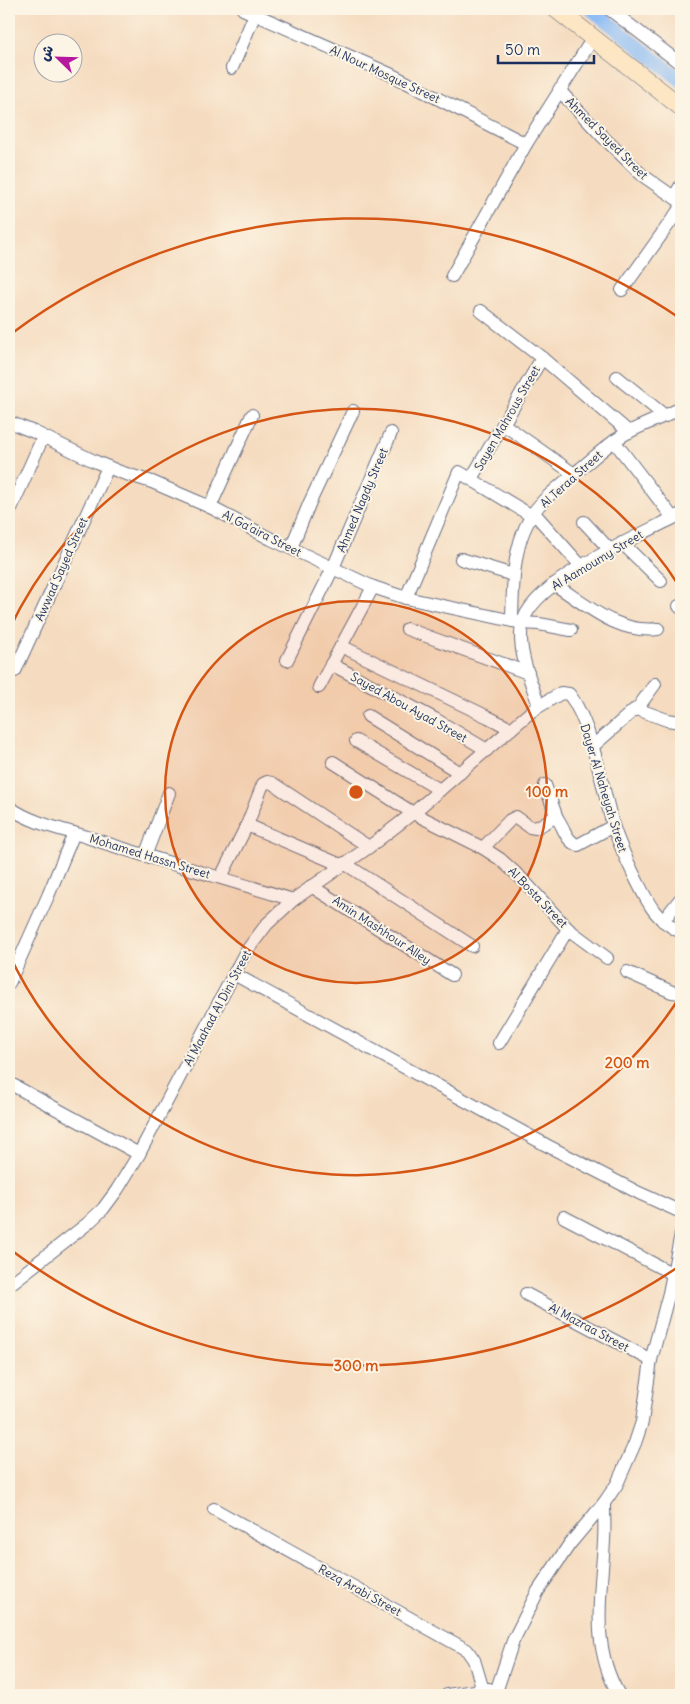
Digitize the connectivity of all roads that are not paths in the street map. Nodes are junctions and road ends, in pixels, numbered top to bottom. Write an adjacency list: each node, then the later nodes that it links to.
1 (556, 9): 4 (main road)
2 (609, 9): 5 (street)
3 (249, 11): 6 (street); 9 (street, Al Nour Mosque Street)
4 (593, 38): 7 (street); 8 (main road)
5 (681, 64)
6 (232, 68)
7 (559, 90): 9 (street); 11 (street, Ahmed Sayed Street)
8 (681, 107)
9 (526, 144): 12 (street)
10 (681, 185): 11 (street)
11 (679, 202): 13 (street)
12 (452, 276)
13 (622, 290)
14 (481, 311): 15 (street)
15 (542, 358): 21 (street, Sayen Mahrous Street); 22 (street)
16 (617, 377): 19 (street)
17 (353, 411): 35 (street)
18 (252, 414): 29 (street)
19 (676, 414): 22 (street, Al Teraa Street)
20 (9, 422): 24 (street, Al Ga'aira Street)
21 (503, 424): 27 (street); 28 (street, Sayen Mahrous Street)
22 (629, 432): 25 (street, Al Teraa Street)
23 (391, 433): 39 (street, Ahmed Nagdy Street)
24 (43, 436): 26 (street, Al Ga'aira Street); 30 (street)
25 (614, 441): 27 (street, Al Teraa Street); 32 (street)
26 (108, 467): 29 (street, Al Ga'aira Street); 52 (street, Awwad Sayed Street)
27 (574, 474): 31 (street, Al Teraa Street)
28 (471, 479): 31 (street); 44 (street, Sayen Mahrous Street)
29 (210, 507): 35 (street, Al Ga'aira Street)
30 (9, 513)
31 (533, 514): 38 (street); 40 (street, Al Teraa Street)
32 (677, 516): 34 (street, Al Aamoumy Street)
33 (584, 522): 36 (street)
34 (622, 543): 36 (street, Al Aamoumy Street); 41 (street)
35 (291, 548): 39 (street, Al Ga'aira Street)
36 (610, 550): 38 (street, Al Aamoumy Street)
37 (461, 559): 40 (street)
38 (582, 567): 42 (street, Al Aamoumy Street)
39 (333, 568): 43 (street, Al Ga'aira Street); 50 (street, Ahmed Nagdy Street)
40 (513, 575): 45 (street, Al Teraa Street)
41 (661, 581)
42 (554, 584): 45 (street, Al Aamoumy Street); 47 (street)
43 (373, 587): 44 (street, Al Ga'aira Street); 49 (street)
44 (406, 598): 45 (street, Al Ga'aira Street)
45 (517, 622): 48 (street, Al Ga'aira Street); 53 (street, Al Aamoumy Street)
46 (407, 629): 53 (street)
47 (658, 629)
48 (571, 630)
49 (341, 646): 51 (street); 61 (street)
50 (287, 660)
51 (331, 664): 55 (street); 64 (street, Sayed Abou Ayad Street)
52 (15, 671)
53 (528, 673): 57 (street, Al Aamoumy Street)
54 (655, 684): 58 (street)
55 (319, 687)
56 (561, 693): 57 (street, Al Maahad Al Dini Street); 63 (street, Dayer Al Naheyah Street)
57 (539, 706): 61 (street, Al Maahad Al Dini Street)
58 (637, 709): 60 (street); 63 (street)
59 (368, 716): 66 (street)
60 (681, 722)
61 (511, 729): 64 (street, Al Maahad Al Dini Street)
62 (356, 741): 68 (street)
63 (592, 746): 74 (street, Dayer Al Naheyah Street)
64 (487, 750): 66 (street, Al Maahad Al Dini Street)
65 (333, 762): 71 (street, Al Bosta Street)
66 (460, 772): 68 (street, Al Maahad Al Dini Street)
67 (545, 785): 72 (street)
68 (440, 790): 71 (street, Al Maahad Al Dini Street)
69 (169, 793): 78 (street)
70 (9, 807): 75 (street, Mohamed Hassn Street)
71 (413, 813): 76 (street, Al Maahad Al Dini Street); 77 (street, Al Bosta Street)
72 (557, 818): 74 (street); 77 (street)
73 (247, 825): 76 (street); 79 (street); 80 (street)
74 (614, 826): 84 (street, Dayer Al Naheyah Street)
75 (74, 833): 78 (street, Mohamed Hassn Street); 92 (street)
76 (368, 847): 79 (street, Al Maahad Al Dini Street)
77 (483, 848): 85 (street, Al Bosta Street)
78 (145, 856): 80 (street, Mohamed Hassn Street)
79 (342, 864): 81 (street, Al Maahad Al Dini Street); 87 (street)
80 (221, 877): 83 (street, Mohamed Hassn Street)
81 (311, 886): 83 (street, Al Maahad Al Dini Street); 91 (street, Amin Mashhour Alley)
82 (681, 898): 84 (street)
83 (292, 900): 90 (street, Al Maahad Al Dini Street)
84 (662, 921): 86 (street, Dayer Al Naheyah Street)
85 (568, 929): 88 (street, Al Bosta Street); 94 (street)
86 (681, 932)
87 (472, 946)
88 (606, 958)
89 (627, 972): 93 (street)
90 (234, 974): 96 (street, Al Maahad Al Dini Street); 97 (street)
91 (452, 975)
92 (9, 983)
93 (681, 994)
94 (498, 1043)
95 (9, 1083): 96 (street)
96 (139, 1154): 101 (street, Al Maahad Al Dini Street)
97 (681, 1212)
98 (564, 1217): 100 (street)
99 (681, 1234): 100 (street)
100 (673, 1274): 103 (street)
101 (9, 1285)
102 (526, 1294): 103 (street, Al Mazraa Street)
103 (651, 1360): 104 (street)
104 (604, 1503): 107 (street); 109 (street)
105 (214, 1509): 106 (street, Rezq Arabi Street)
106 (483, 1690): 107 (street); 108 (street)
107 (497, 1692)
108 (447, 1695)
109 (619, 1695)

